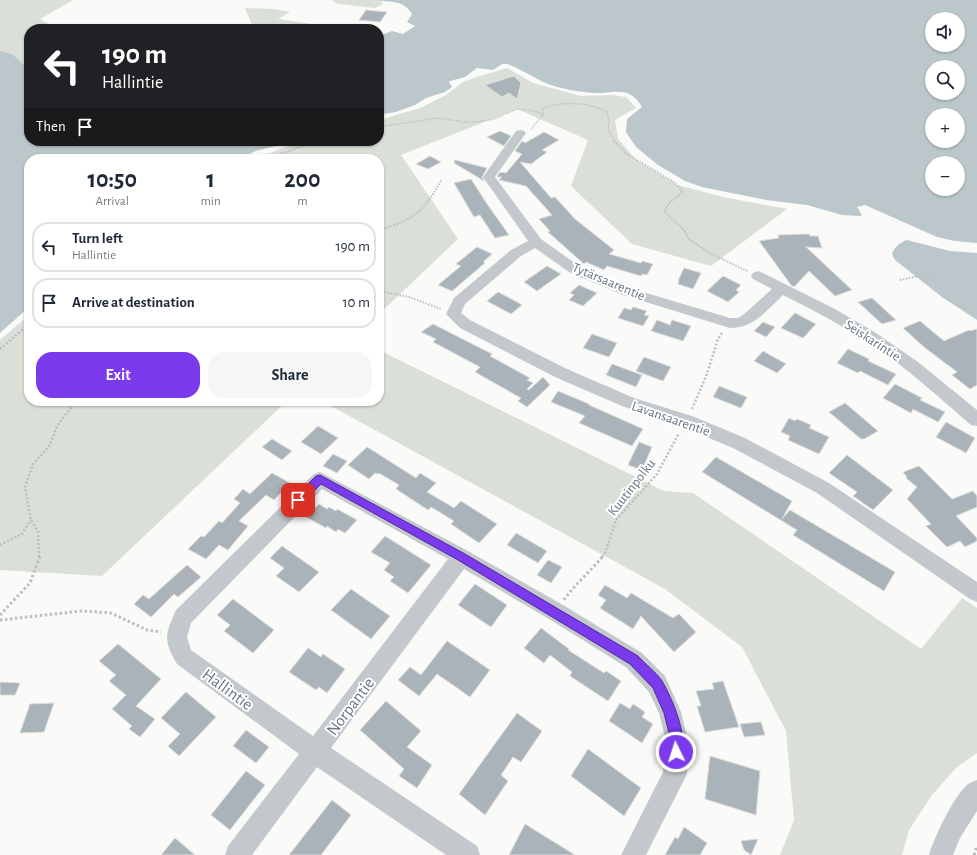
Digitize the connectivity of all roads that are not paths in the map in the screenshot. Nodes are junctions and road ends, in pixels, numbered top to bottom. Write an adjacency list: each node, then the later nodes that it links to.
1 (520, 133): 2 (street, Tytärsaarentie)
2 (536, 242): 4 (street, Tytärsaarentie); 7 (street, Lavansaarentie)
3 (758, 276): 4 (street, Seiskarintie)
4 (782, 288): 5 (street, Seiskarintie)
5 (977, 420)
6 (461, 557): 8 (street, Norpantie); 8 (street, Hallintie); 12 (street)
7 (977, 592)
8 (316, 752): 10 (street, Norpantie); 11 (street, Hallintie)
9 (977, 792): 13 (street)
10 (237, 855)
11 (468, 855)
12 (633, 855)
13 (941, 855)

